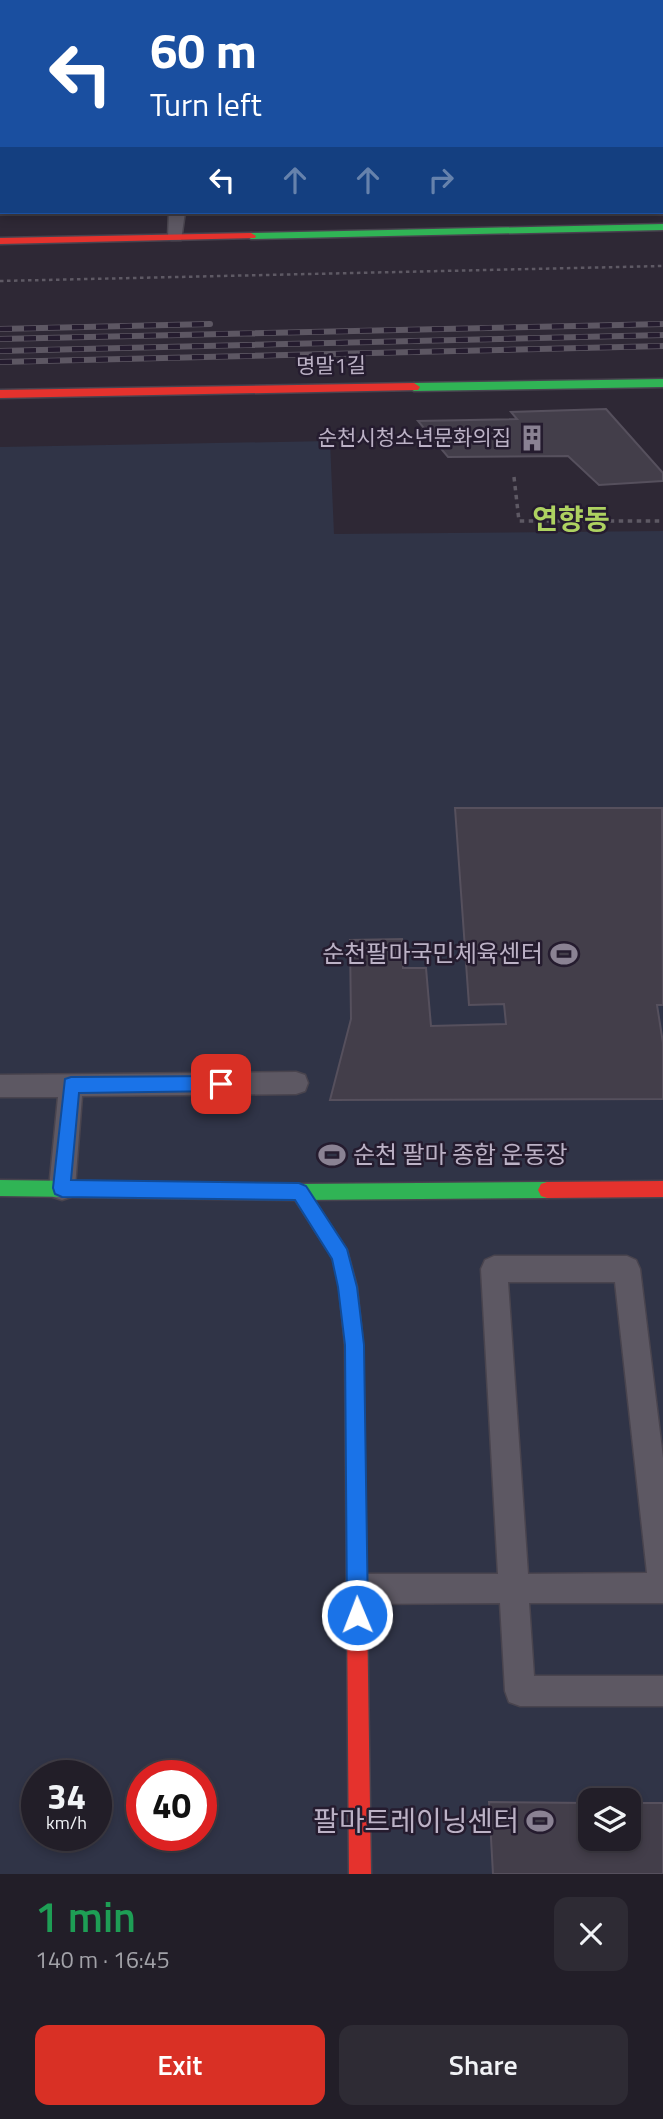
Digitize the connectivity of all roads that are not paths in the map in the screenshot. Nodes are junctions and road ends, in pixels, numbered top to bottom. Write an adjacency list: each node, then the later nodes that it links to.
1 (177, 214): 4 (lane)
2 (25, 221): 5 (street)
3 (663, 228): 4 (street)
4 (176, 237): 5 (street)
5 (22, 240): 6 (street)
6 (0, 241)
7 (663, 383): 8 (street, 명말1길)
8 (0, 394)
9 (296, 1083): 10 (lane)
10 (71, 1085): 11 (lane); 13 (lane)
11 (0, 1086)
12 (0, 1188): 13 (street)
13 (62, 1188): 15 (street)
14 (663, 1189): 15 (street)
15 (299, 1192): 19 (street)
16 (663, 1580): 17 (lane)
17 (514, 1588): 18 (lane); 19 (lane); 20 (lane)
18 (663, 1588)
19 (357, 1589): 21 (street)
20 (663, 1691)
21 (360, 1874)

